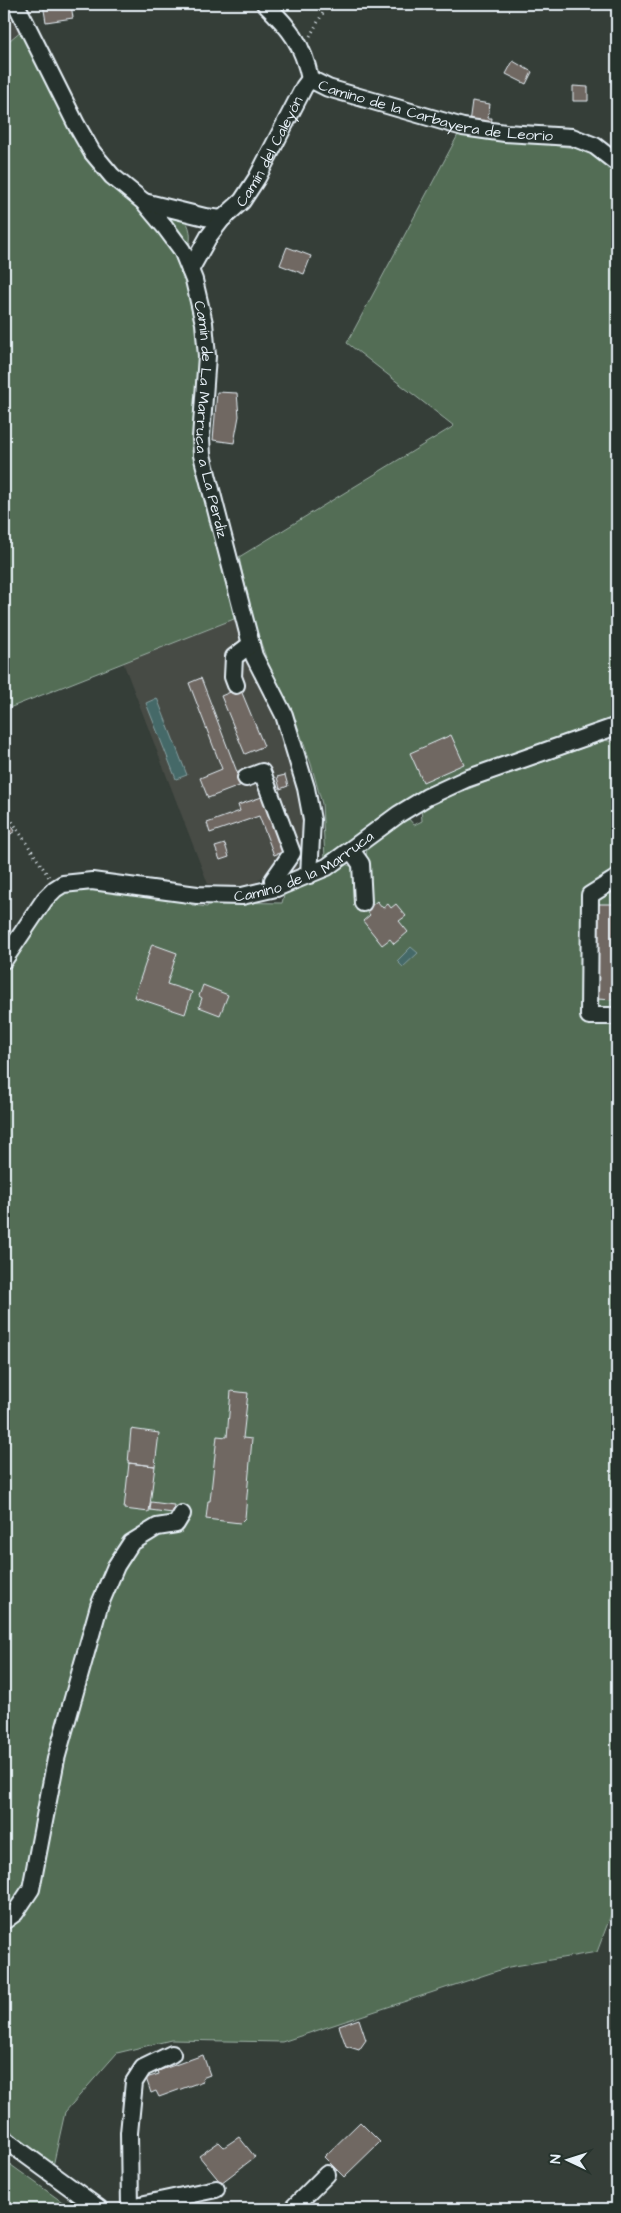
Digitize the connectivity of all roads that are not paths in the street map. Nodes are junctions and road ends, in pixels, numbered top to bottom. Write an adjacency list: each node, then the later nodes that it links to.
1 (16, 4): 5 (street, Camín de La Marruca a La Perdiz)
2 (264, 4): 3 (street, Camino de la Carbayera de Leorio)
3 (310, 80): 4 (street, Camino de la Carbayera de Leorio); 6 (street, Camín del Caleyón)
4 (617, 163)
5 (144, 202): 6 (street, Camín del Caleyón); 7 (street, Camín de La Marruca a La Perdiz)
6 (222, 219): 7 (street, Camín del Caleyón)
7 (190, 270): 8 (street, Camín de La Marruca a La Perdiz)
8 (250, 644): 9 (street); 13 (street, Camín de La Marruca a La Perdiz)
9 (236, 685)
10 (617, 726): 12 (street, Camino de la Marruca)
11 (246, 778): 15 (street)
12 (350, 850): 13 (street, Camino de la Marruca); 16 (street)
13 (309, 875): 15 (street, Camino de la Marruca)
14 (617, 878): 18 (street)
15 (276, 888): 17 (street, Camino de la Marruca)
16 (362, 903)
17 (4, 960)
18 (617, 1016)
19 (182, 1514): 20 (street)
20 (4, 1922)
21 (172, 2054): 25 (street)
22 (4, 2139): 26 (street)
23 (327, 2174): 27 (street)
24 (216, 2189): 25 (street)
25 (131, 2208)
26 (100, 2209)
27 (292, 2209)

